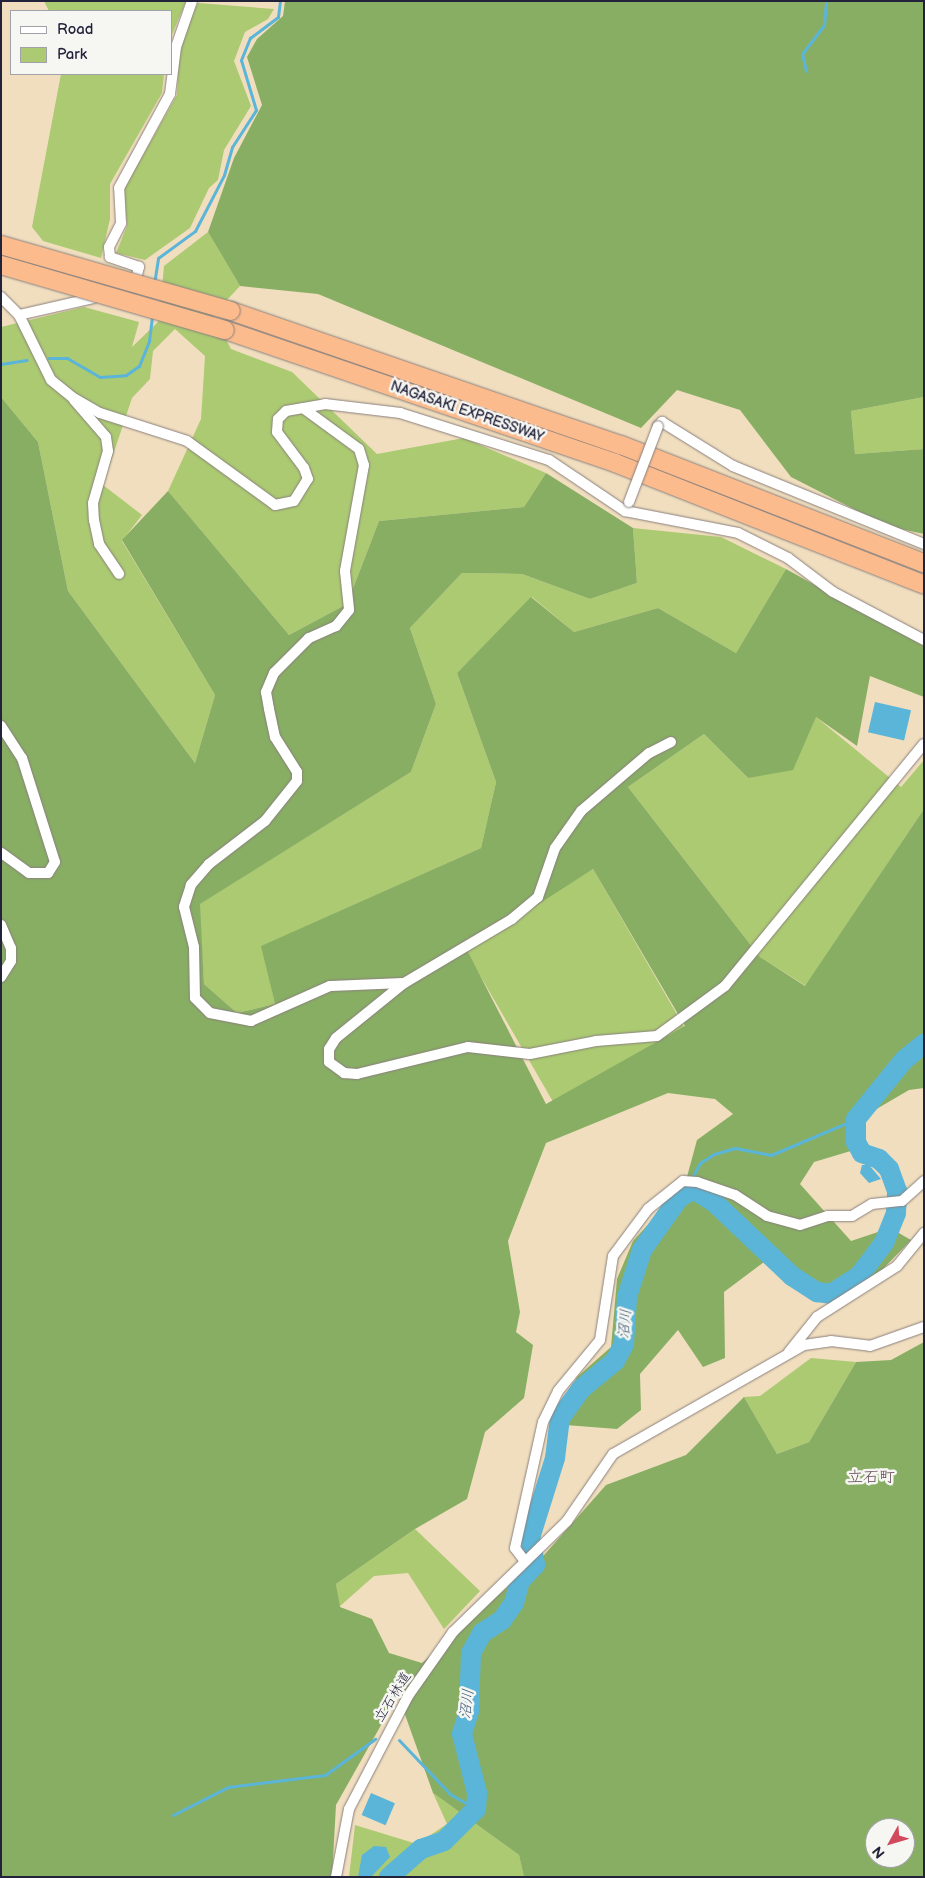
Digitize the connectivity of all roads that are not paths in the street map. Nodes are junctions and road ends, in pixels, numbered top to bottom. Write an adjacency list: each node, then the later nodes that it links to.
1 (192, 1): 5 (street)
2 (1, 245): 10 (highway, NAGASAKI EXPRESSWAY, bridge)
3 (1, 265): 12 (highway, NAGASAKI EXPRESSWAY, bridge)
4 (1, 297): 5 (street)
5 (19, 315): 6 (street)
6 (72, 397): 7 (street); 11 (street)
7 (303, 408): 8 (street); 20 (street)
8 (627, 507): 9 (street, bridge); 13 (street)
9 (924, 544)
10 (924, 563)
11 (119, 574)
12 (924, 584)
13 (924, 640)
14 (1, 726): 17 (street)
15 (670, 742): 20 (street)
16 (924, 744): 20 (street)
17 (1, 853)
18 (1, 924): 19 (street)
19 (1, 977)
20 (404, 983)
21 (924, 1181): 25 (street)
22 (924, 1234): 24 (street)
23 (924, 1326): 24 (street)
24 (788, 1353): 25 (street, 立石林道)
25 (524, 1560): 26 (street, 立石林道)
26 (336, 1877)

